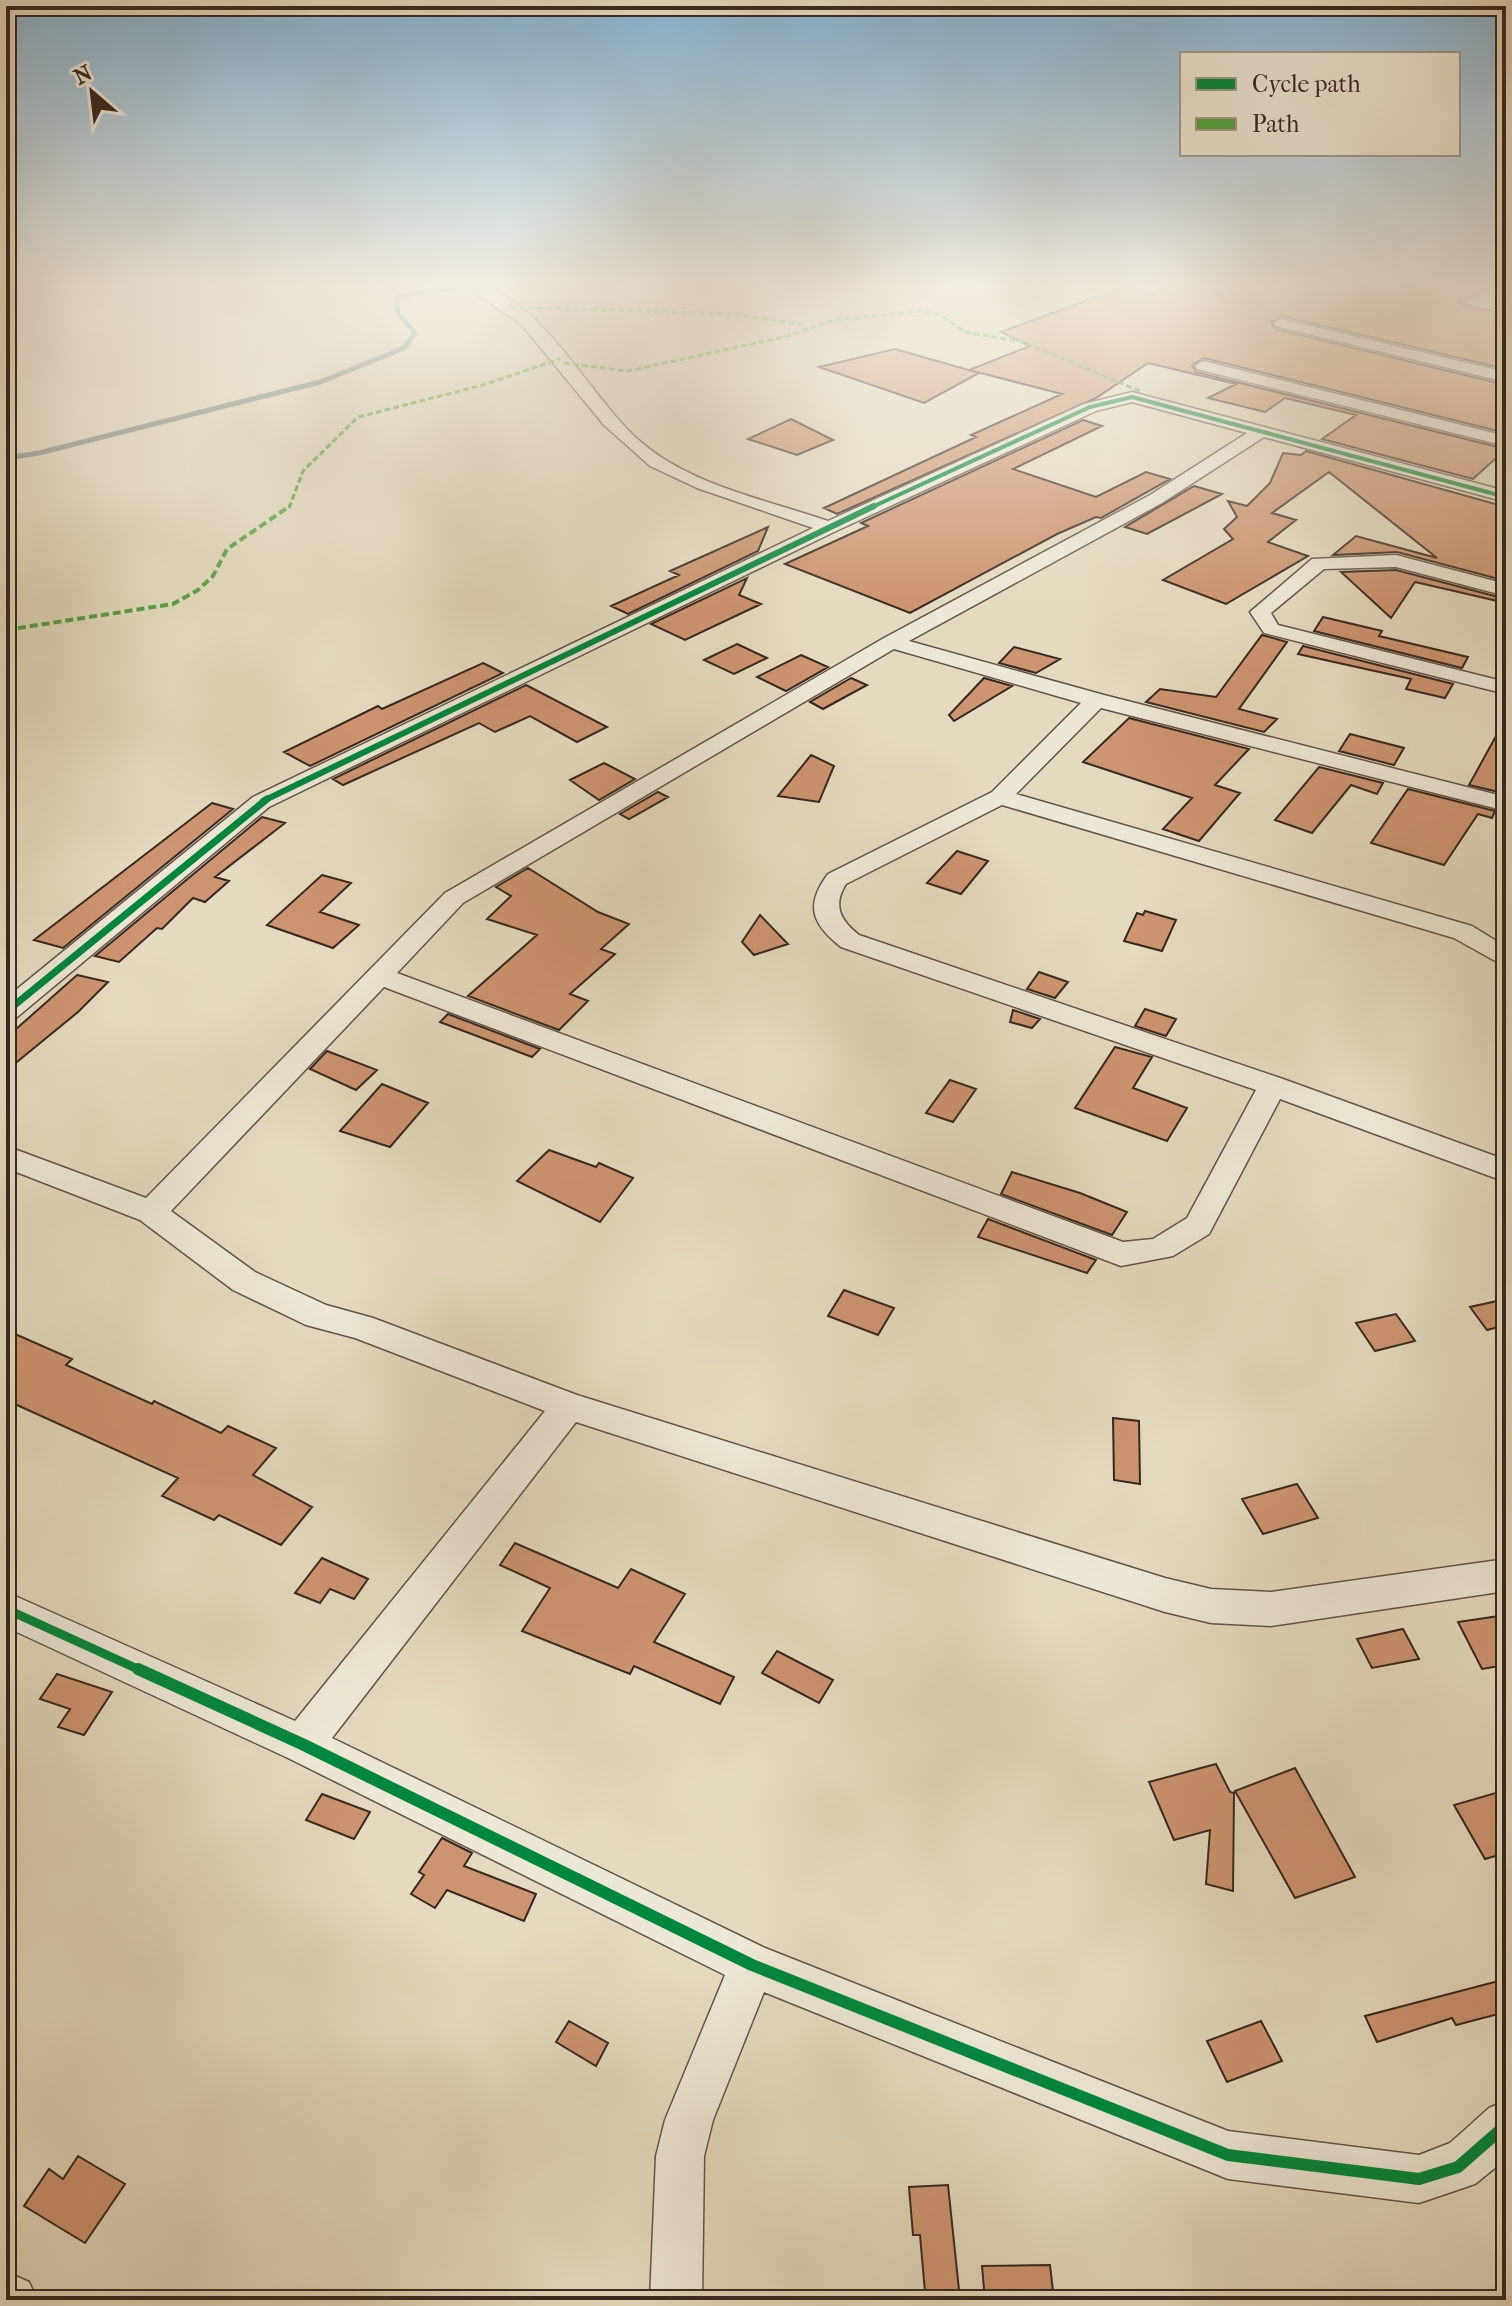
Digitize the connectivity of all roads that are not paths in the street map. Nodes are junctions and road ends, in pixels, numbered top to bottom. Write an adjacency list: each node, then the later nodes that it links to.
1 (583, 389): 6 (street)
2 (1294, 389): 4 (street)
3 (1262, 431): 5 (street); 6 (street); 8 (street)
4 (1506, 441)
5 (1506, 497)
6 (829, 527): 15 (street)
7 (1506, 590): 9 (street)
8 (891, 642): 10 (street); 14 (street)
9 (1506, 688)
10 (1096, 700): 11 (street); 12 (street)
11 (1000, 797): 13 (street); 16 (street)
12 (1506, 804)
13 (1506, 959)
14 (378, 975): 16 (street); 19 (street)
15 (6, 1012)
16 (1273, 1086): 18 (street)
17 (6, 1156): 19 (street)
18 (1506, 1171)
19 (151, 1212): 20 (street)
20 (569, 1406): 21 (street); 23 (street)
21 (1506, 1575)
22 (6, 1609): 23 (street)
23 (302, 1744): 24 (street)
24 (752, 1965): 25 (street); 26 (street)
25 (1506, 2125)
26 (676, 2300)

